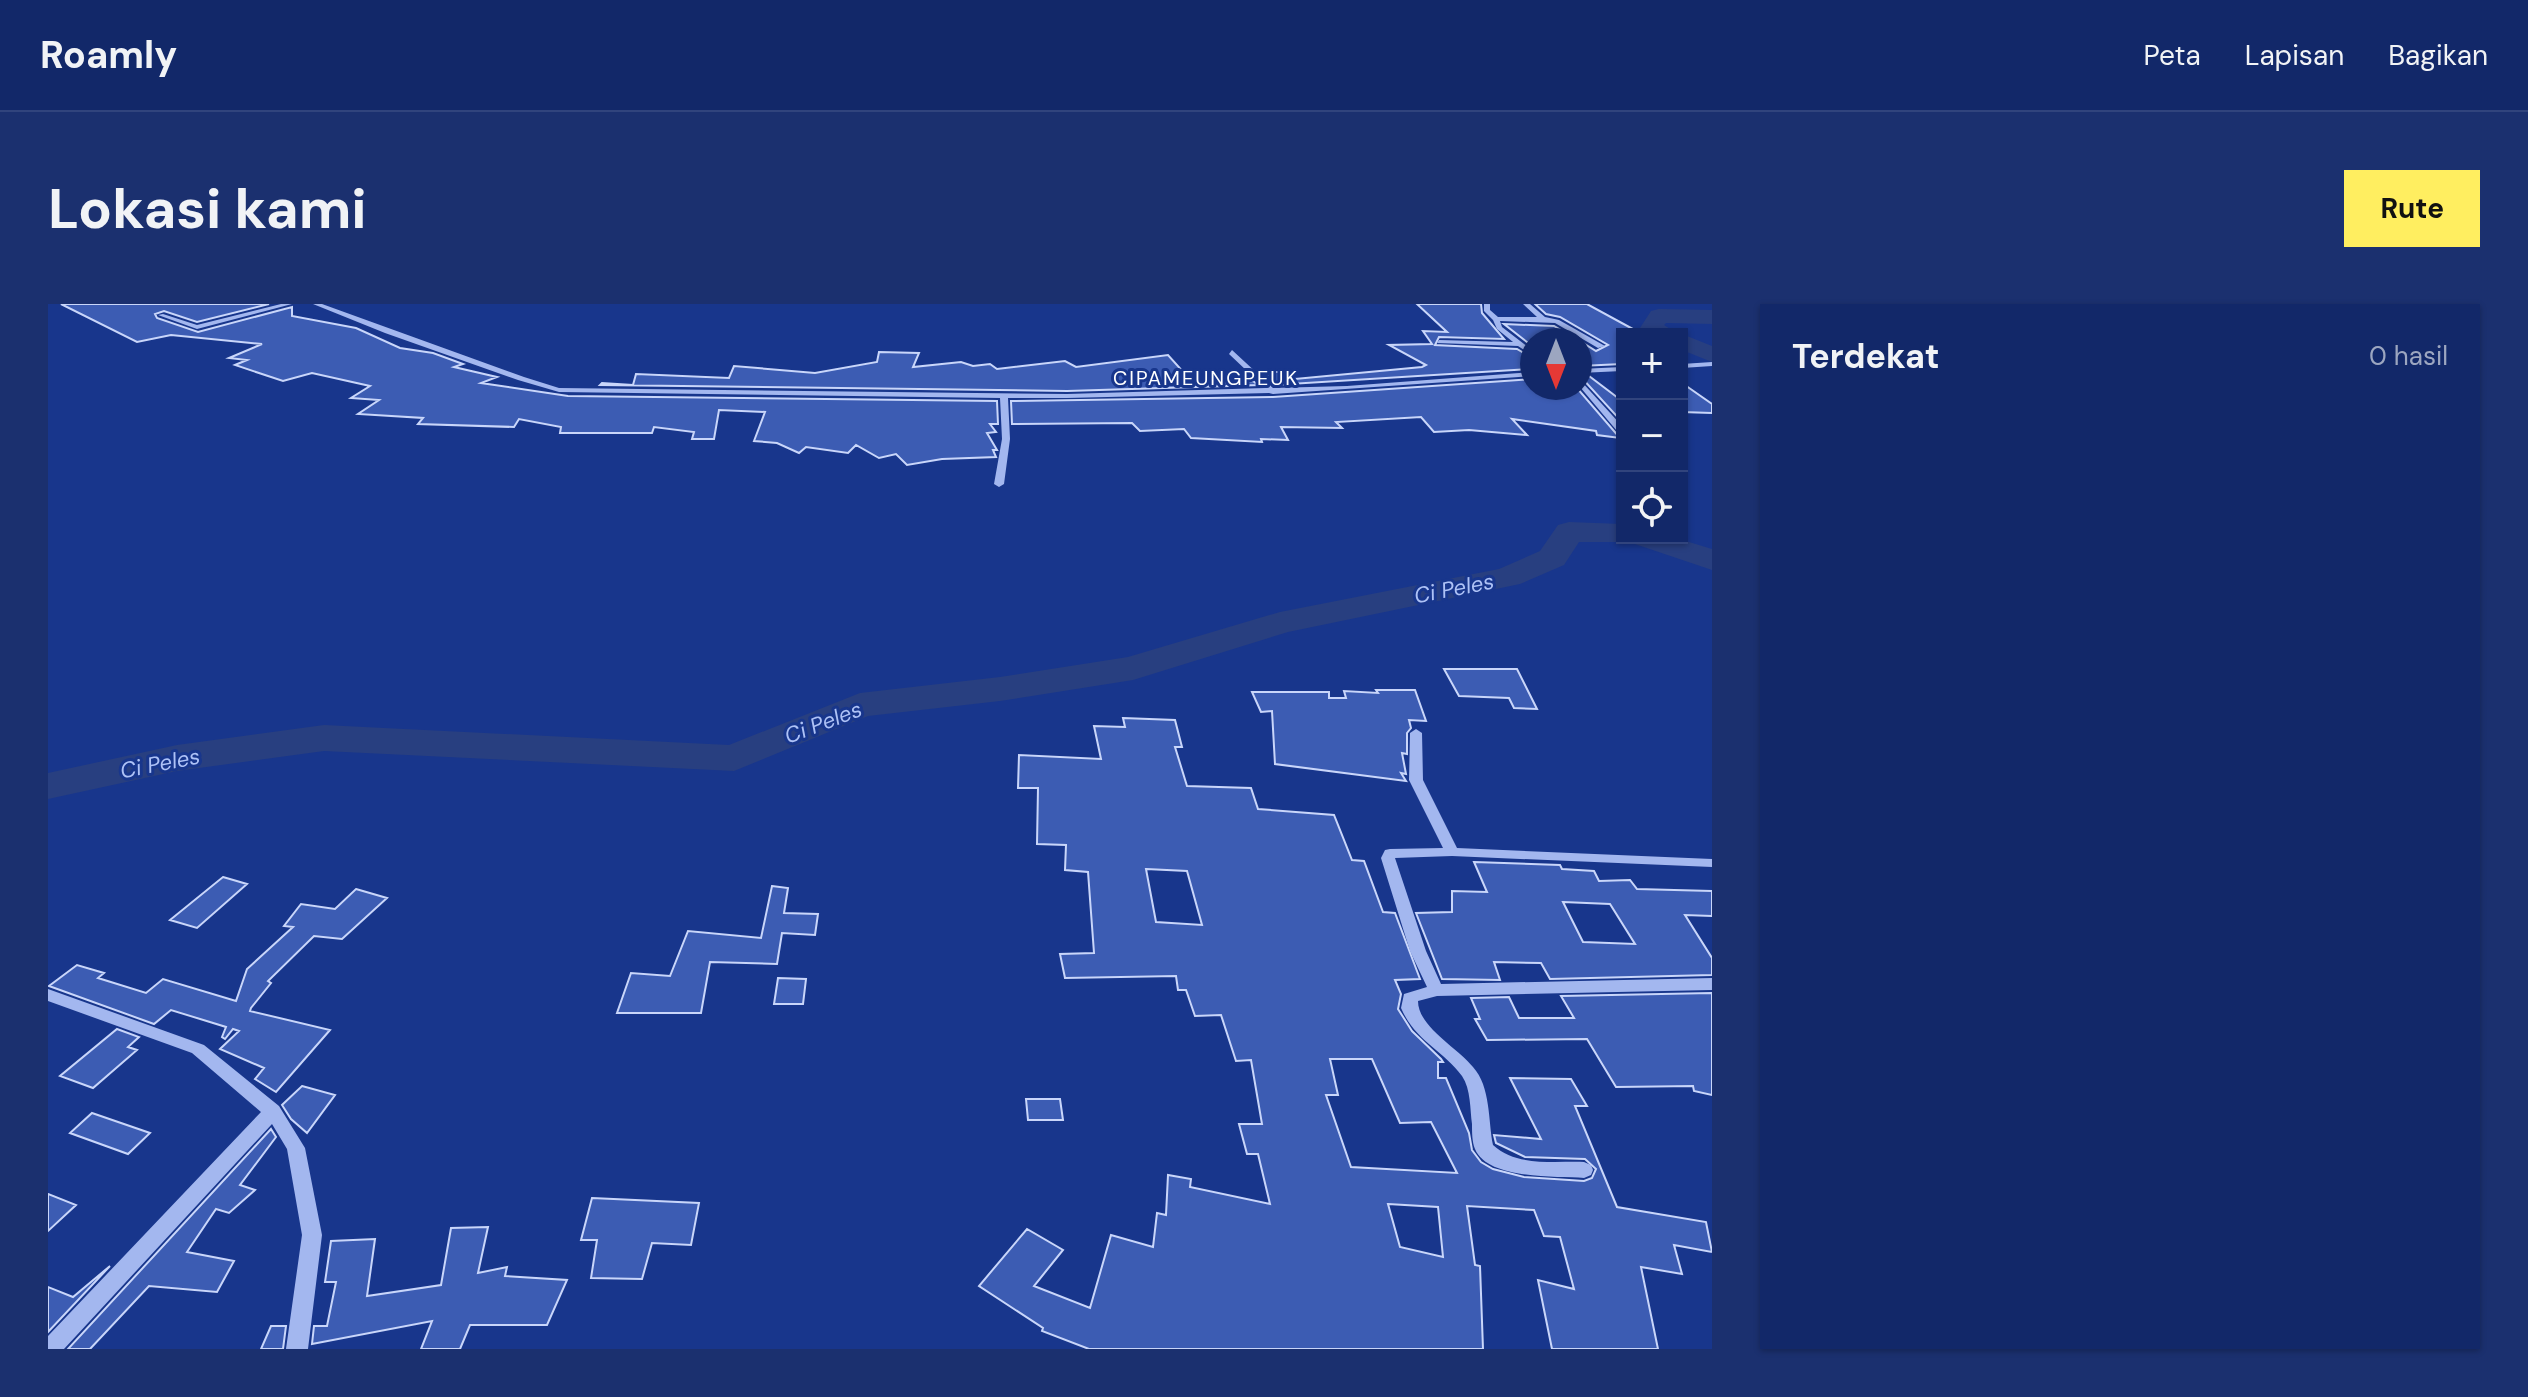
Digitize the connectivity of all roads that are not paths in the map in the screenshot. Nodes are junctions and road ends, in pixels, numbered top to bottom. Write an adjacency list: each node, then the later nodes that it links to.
1 (289, 304): 5 (street)
2 (316, 304): 20 (street)
3 (1487, 304): 6 (street)
4 (1526, 304): 7 (street)
5 (161, 315)
6 (1496, 319): 7 (street); 9 (street)
7 (1543, 319): 11 (street)
8 (1439, 342): 10 (street)
9 (1520, 343)
10 (1520, 344)
11 (1601, 346)
12 (1232, 352): 18 (street)
13 (1712, 364): 14 (street)
14 (1688, 366)
15 (1616, 369): 16 (street)
16 (1592, 370)
17 (1520, 375): 18 (street)
18 (1273, 392): 20 (street)
19 (1592, 396): 21 (street)
20 (1004, 397): 22 (street)
21 (1616, 424)
22 (999, 484)
23 (1416, 733): 24 (street)
24 (1452, 852): 25 (street); 27 (street)
25 (1712, 863)
26 (1712, 984): 27 (street)
27 (1436, 990): 30 (street)
28 (48, 995): 29 (street)
29 (273, 1111): 31 (street); 32 (street)
30 (1584, 1170)
31 (50, 1349)
32 (297, 1349)

